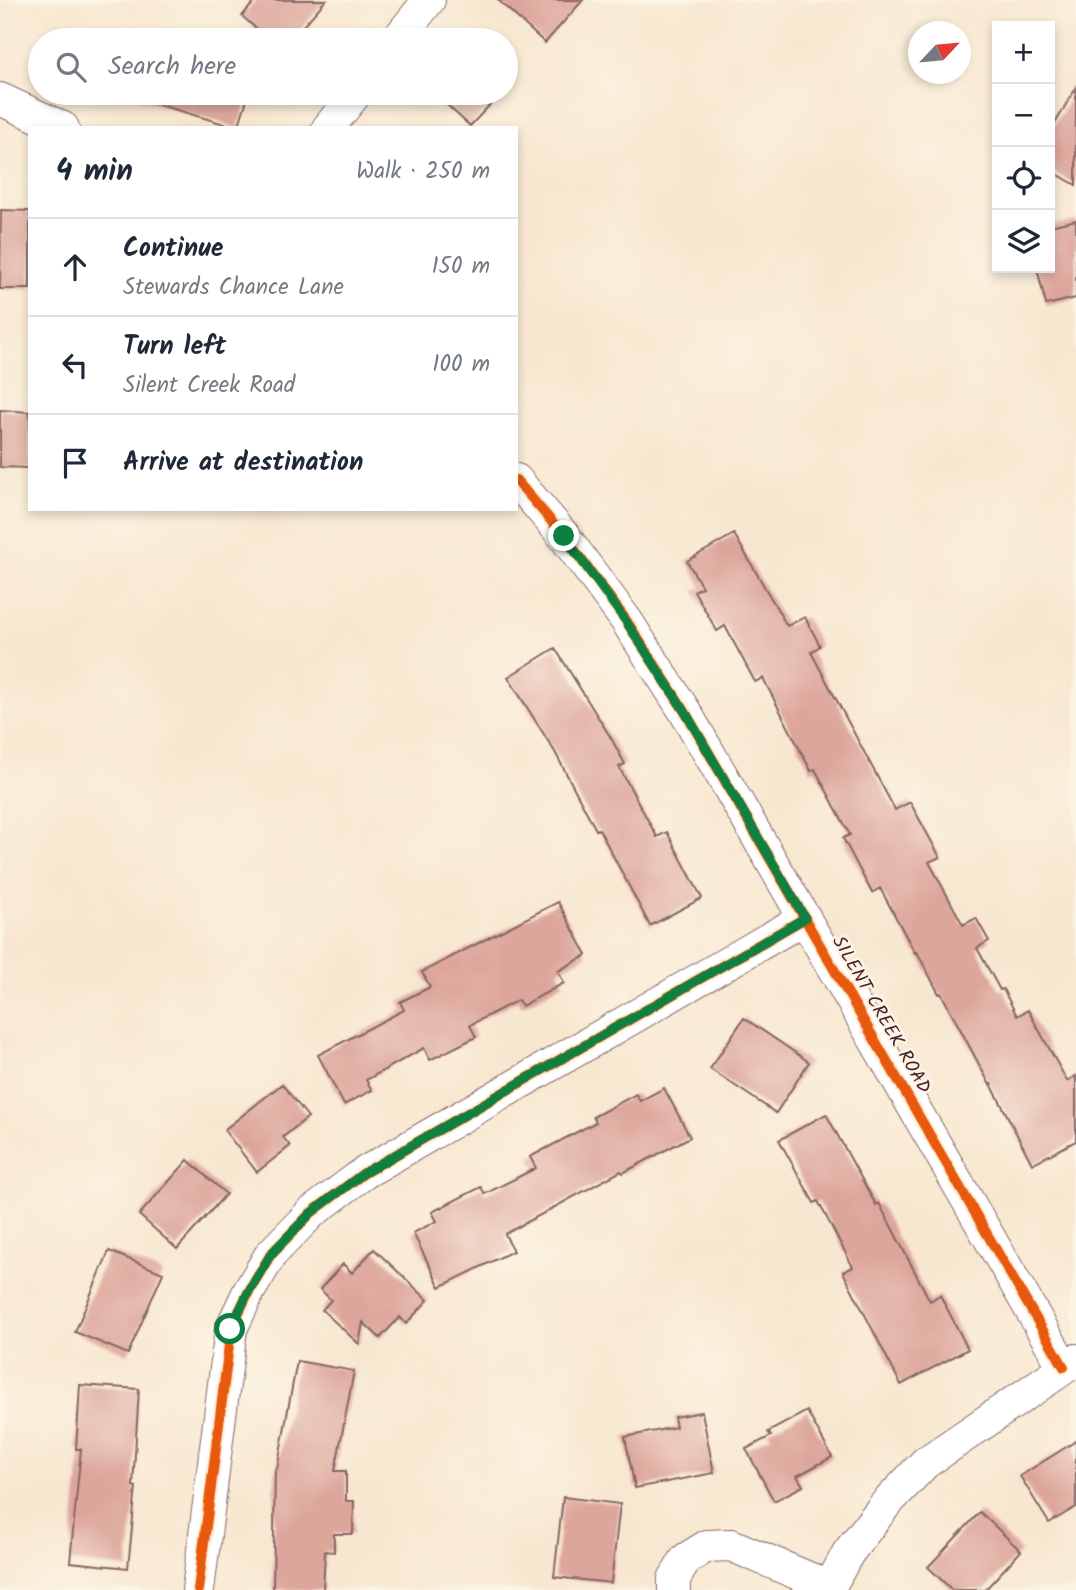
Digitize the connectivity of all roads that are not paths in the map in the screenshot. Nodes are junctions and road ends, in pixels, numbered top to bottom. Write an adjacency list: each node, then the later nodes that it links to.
1 (429, 0): 2 (street)
2 (407, 28)
3 (0, 99): 5 (street)
4 (346, 105): 6 (street)
5 (59, 126)
6 (330, 126)
7 (518, 482): 8 (street, SILENT CREEK ROAD)
8 (805, 918): 9 (street, SILENT CREEK ROAD); 11 (street)
9 (1070, 1363): 10 (street)
10 (829, 1589): 12 (street)
11 (198, 1590)
12 (674, 1590)

